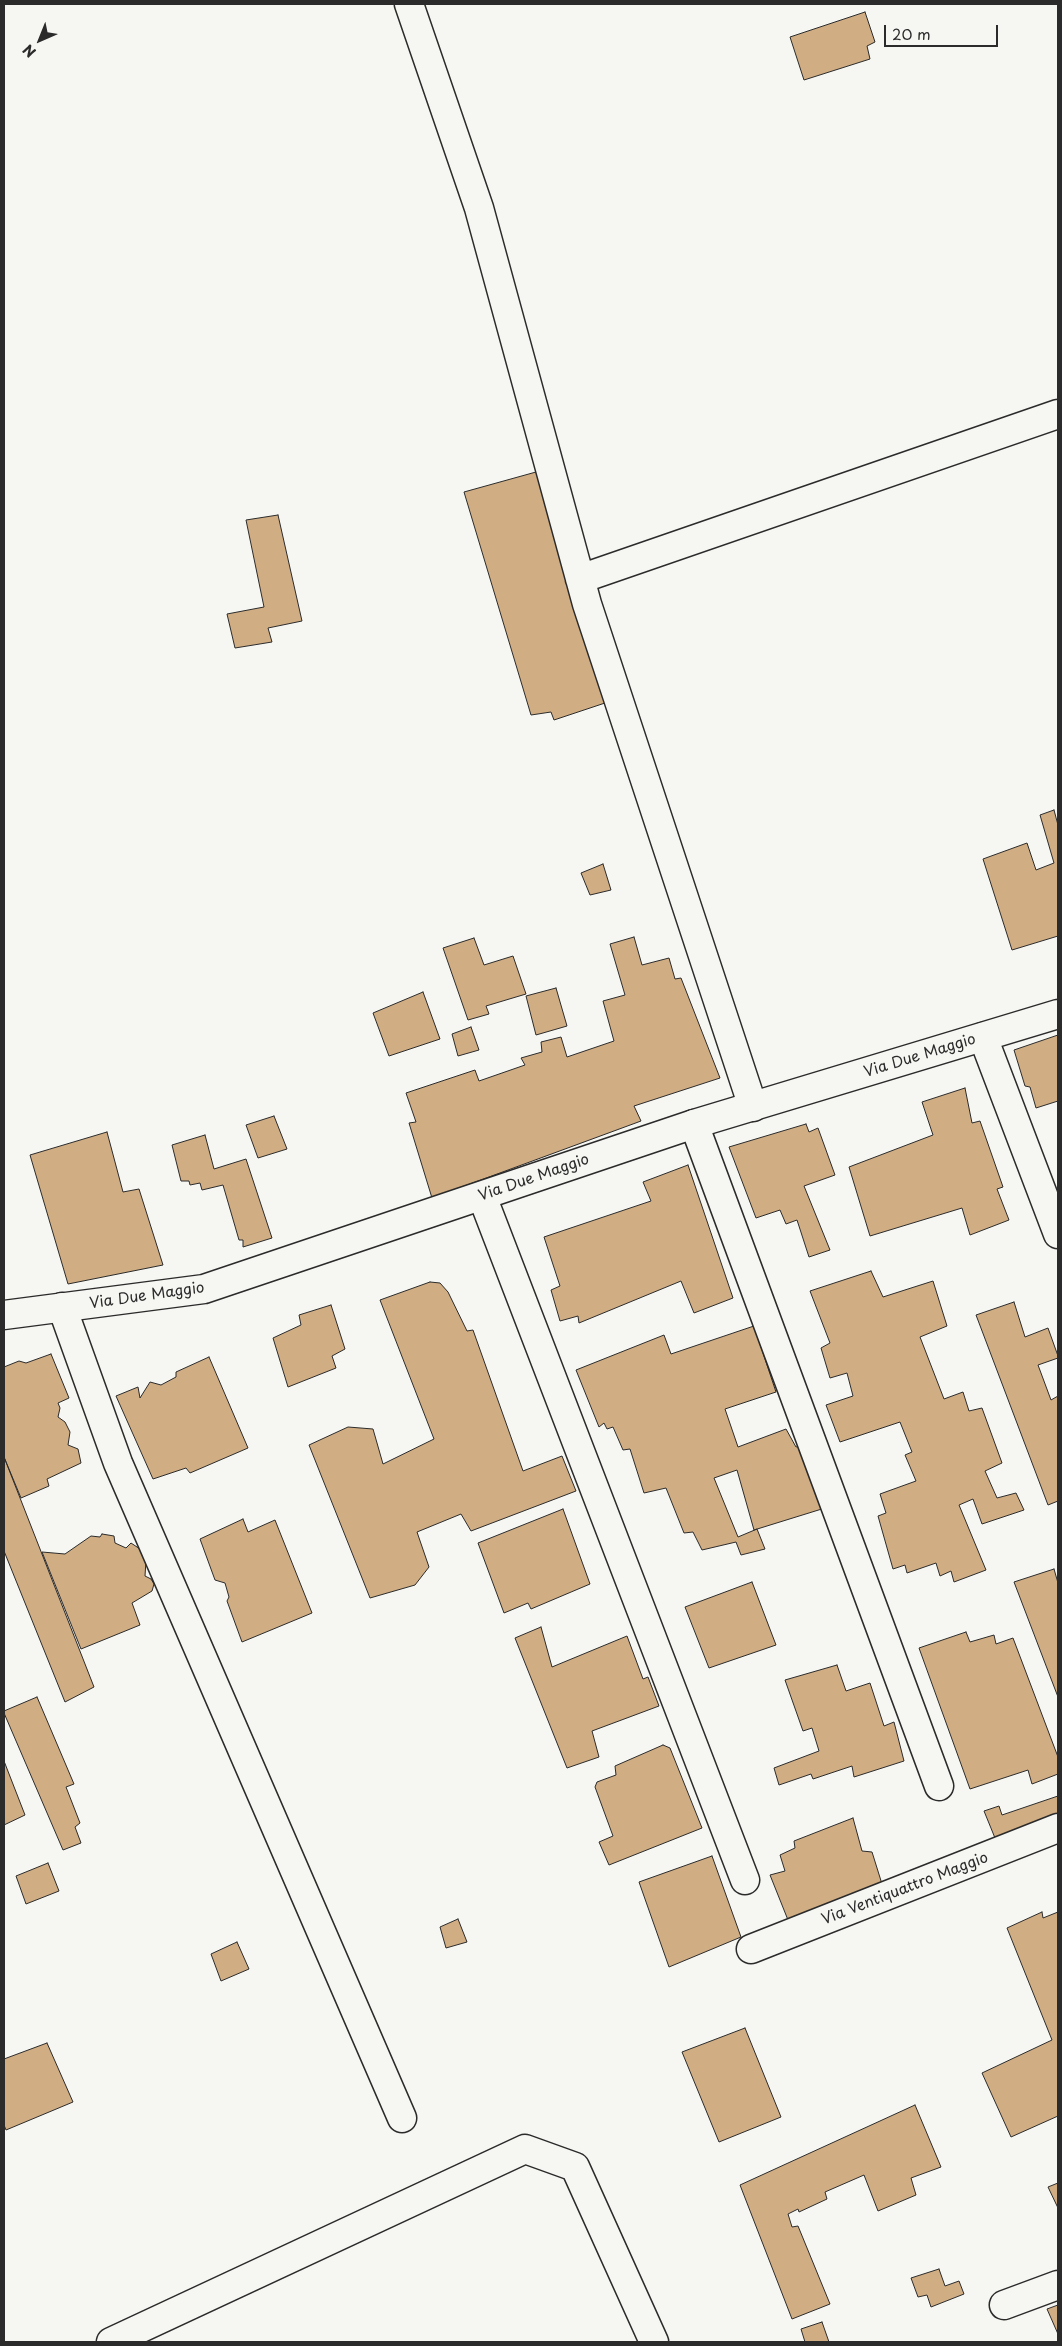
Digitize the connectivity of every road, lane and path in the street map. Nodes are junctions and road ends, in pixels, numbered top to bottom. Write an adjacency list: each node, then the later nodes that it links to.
1 (409, 4): 3 (street)
2 (1058, 414): 3 (street)
3 (580, 579): 6 (street)
4 (1058, 1014): 5 (street, Via Due Maggio)
5 (982, 1037): 6 (street, Via Due Maggio); 9 (street)
6 (753, 1106): 7 (street, Via Due Maggio)
7 (694, 1124): 8 (street, Via Due Maggio); 12 (street)
8 (482, 1196): 10 (street, Via Due Maggio); 14 (street)
9 (1058, 1234)
10 (62, 1307): 11 (street, Via Due Maggio); 16 (street)
11 (4, 1314)
12 (939, 1786)
13 (1058, 1828): 15 (street, Via Ventiquattro Maggio)
14 (745, 1880)
15 (751, 1949)
16 (402, 2118)
17 (1058, 2285): 18 (street)
18 (1004, 2305)
19 (111, 2342): 20 (street)
20 (654, 2342)

